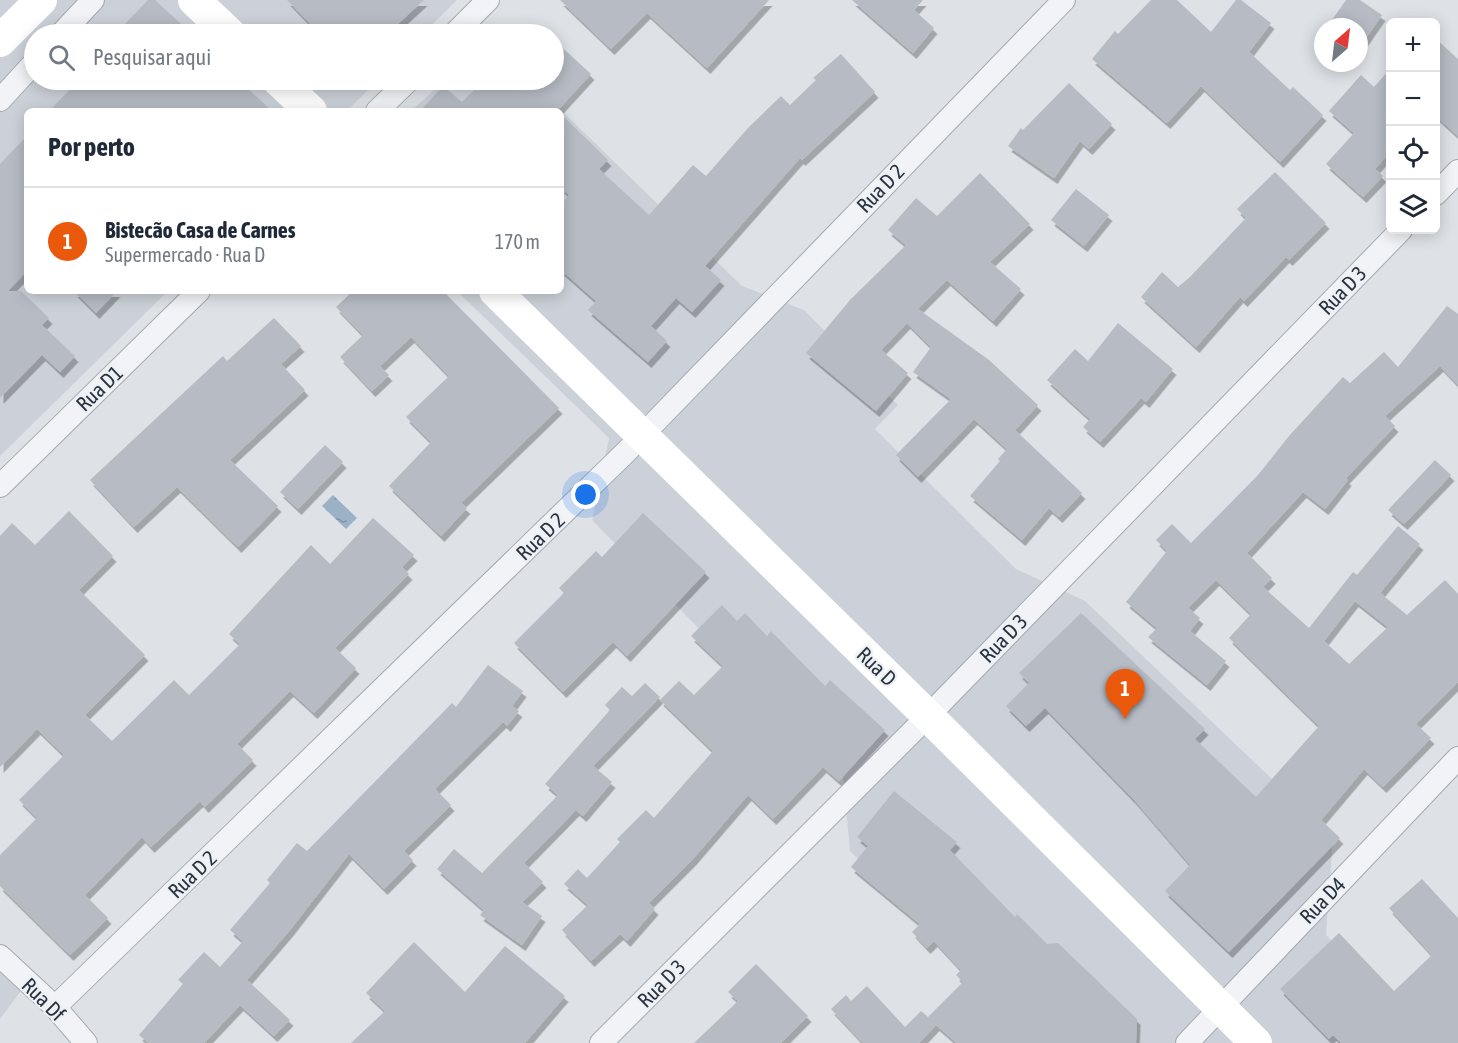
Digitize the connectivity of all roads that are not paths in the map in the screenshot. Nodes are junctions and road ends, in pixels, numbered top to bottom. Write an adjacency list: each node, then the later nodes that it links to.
1 (41, 0): 9 (street)
2 (93, 0): 6 (street)
3 (194, 0): 7 (street)
4 (488, 0): 8 (street)
5 (1064, 0): 21 (street, Rua D 2)
6 (70, 24)
7 (219, 24)
8 (464, 24)
9 (0, 41)
10 (24, 74): 13 (street)
11 (289, 90): 14 (street)
12 (399, 90): 15 (street)
13 (0, 100)
14 (308, 108)
15 (380, 108)
16 (1458, 171): 17 (street)
17 (1440, 190)
18 (1397, 234): 23 (street, Rua D 3)
19 (196, 294): 22 (street, Rua D1)
20 (498, 294): 21 (street, Rua D)
21 (642, 436): 23 (street, Rua D); 26 (street, Rua D 2)
22 (0, 486)
23 (928, 716): 27 (street, Rua D); 29 (street, Rua D 3)
24 (1458, 758): 27 (street, Rua D4)
25 (0, 956): 26 (street, Rua Df)
26 (55, 1007): 28 (street, Rua Df)
27 (1220, 1008): 30 (street, Rua D4); 31 (street, Rua D)
28 (86, 1043)
29 (601, 1043)
30 (1187, 1043)
31 (1256, 1043)

